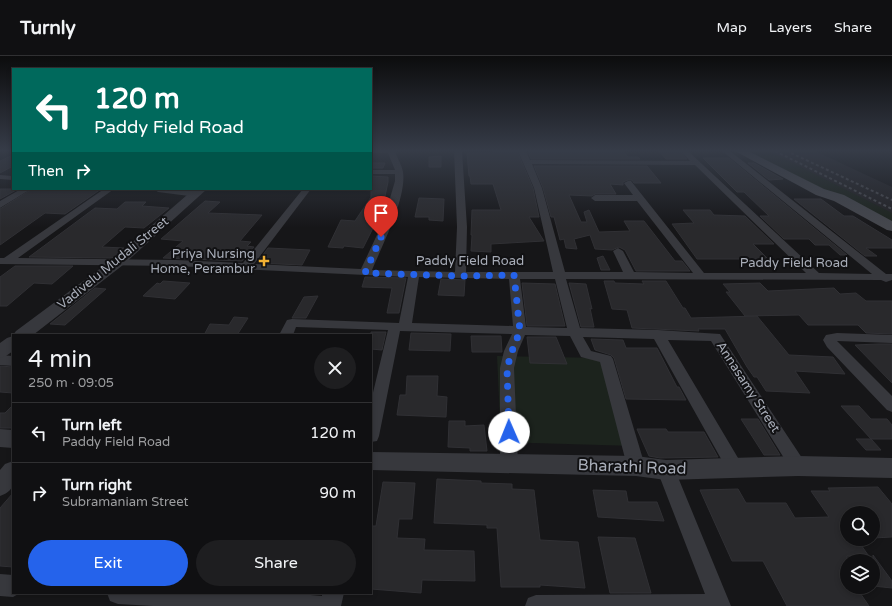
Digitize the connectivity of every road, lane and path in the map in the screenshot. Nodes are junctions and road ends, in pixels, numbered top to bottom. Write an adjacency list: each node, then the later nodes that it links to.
1 (0, 177): 2 (street)
2 (12, 177)
3 (398, 177): 25 (street)
4 (459, 177): 30 (street)
5 (533, 177): 28 (street)
6 (711, 177): 32 (street)
7 (757, 177): 33 (street)
8 (790, 177): 15 (main road)
9 (628, 183): 17 (street)
10 (25, 190): 18 (street)
11 (109, 190): 23 (street)
12 (172, 190): 14 (street)
13 (306, 190): 24 (street)
14 (199, 192): 22 (street, Vadivelu Mudali Street)
15 (820, 192): 19 (main road); 20 (main road)
16 (595, 198): 17 (street)
17 (640, 198): 31 (street)
18 (0, 205)
19 (892, 226)
20 (892, 234)
21 (618, 251): 29 (street)
22 (118, 262): 23 (street, Paddy Field Road); 24 (street, Paddy Field Road); 37 (street, Vadivelu Mudali Street)
23 (2, 263)
24 (246, 267): 25 (street, Paddy Field Road)
25 (365, 273): 26 (street, Paddy Field Road)
26 (414, 274): 30 (street, Paddy Field Road); 34 (street)
27 (514, 275): 28 (street, Paddy Field Road); 30 (street, Paddy Field Road); 35 (street)
28 (559, 275): 29 (street, Paddy Field Road); 36 (street)
29 (630, 275): 31 (street, Paddy Field Road)
30 (460, 276)
31 (701, 276): 32 (street, Paddy Field Road)
32 (816, 277): 33 (street, Paddy Field Road)
33 (889, 279)
34 (400, 326): 35 (street); 38 (street); 46 (street)
35 (520, 331): 36 (street); 50 (street)
36 (574, 332): 39 (street); 51 (street)
37 (23, 334)
38 (286, 334)
39 (658, 334): 52 (street, Annasamy Street); 53 (street)
40 (892, 339): 45 (street)
41 (12, 343): 42 (street)
42 (0, 352)
43 (0, 360): 44 (street)
44 (12, 361)
45 (892, 406)
46 (372, 432)
47 (0, 438): 48 (street)
48 (12, 439)
49 (372, 461): 50 (street, Bharathi Road)
50 (509, 464): 51 (street, Bharathi Road)
51 (636, 466): 55 (street, Bharathi Road)
52 (798, 466): 53 (street, Bharathi Road); 54 (street, Bharathi Road)
53 (735, 468): 55 (street, Bharathi Road)
54 (892, 468)
55 (666, 470): 65 (street)
56 (12, 472): 57 (street)
57 (0, 486)
58 (0, 585): 59 (street)
59 (12, 586)
60 (134, 594): 62 (street)
61 (333, 594): 63 (street)
62 (320, 606)
63 (330, 606)
64 (536, 606): 65 (street)
65 (720, 606)

